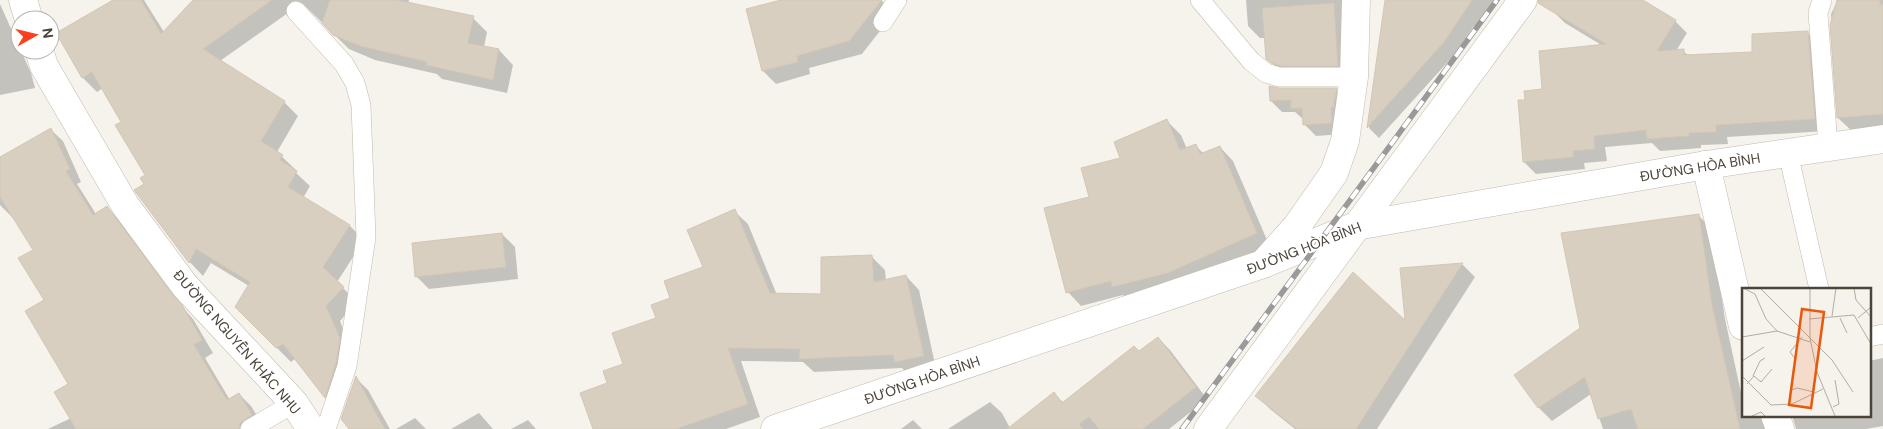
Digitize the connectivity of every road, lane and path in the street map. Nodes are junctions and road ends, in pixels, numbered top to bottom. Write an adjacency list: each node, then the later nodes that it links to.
1 (898, 0): 7 (lane)
2 (1200, 0): 9 (lane)
3 (1356, 0): 9 (street)
4 (1523, 0): 14 (street)
5 (1822, 0): 11 (lane)
6 (296, 11): 24 (lane)
7 (883, 22)
8 (42, 60): 20 (street, ĐƯỜNG NGUYỄN KHẮC NHU)
9 (1354, 77): 15 (street)
10 (1883, 139): 11 (street, ĐƯỜNG HÒA BÌNH)
11 (1828, 146): 12 (street, ĐƯỜNG HÒA BÌNH)
12 (1788, 153): 13 (street, ĐƯỜNG HÒA BÌNH); 16 (lane)
13 (1706, 165): 14 (street, ĐƯỜNG HÒA BÌNH); 17 (street)
14 (1356, 226): 15 (street, ĐƯỜNG HÒA BÌNH); 26 (street)
15 (1264, 264): 25 (street, ĐƯỜNG HÒA BÌNH)
16 (1819, 288)
17 (1742, 322)
18 (1883, 334): 19 (lane)
19 (1870, 337)
20 (294, 403): 22 (lane); 23 (street, ĐƯỜNG NGUYỄN KHẮC NHU)
21 (1775, 416): 27 (street)
22 (250, 429)
23 (311, 429)
24 (326, 429)
25 (775, 429)
26 (1208, 429)
27 (1780, 429)

